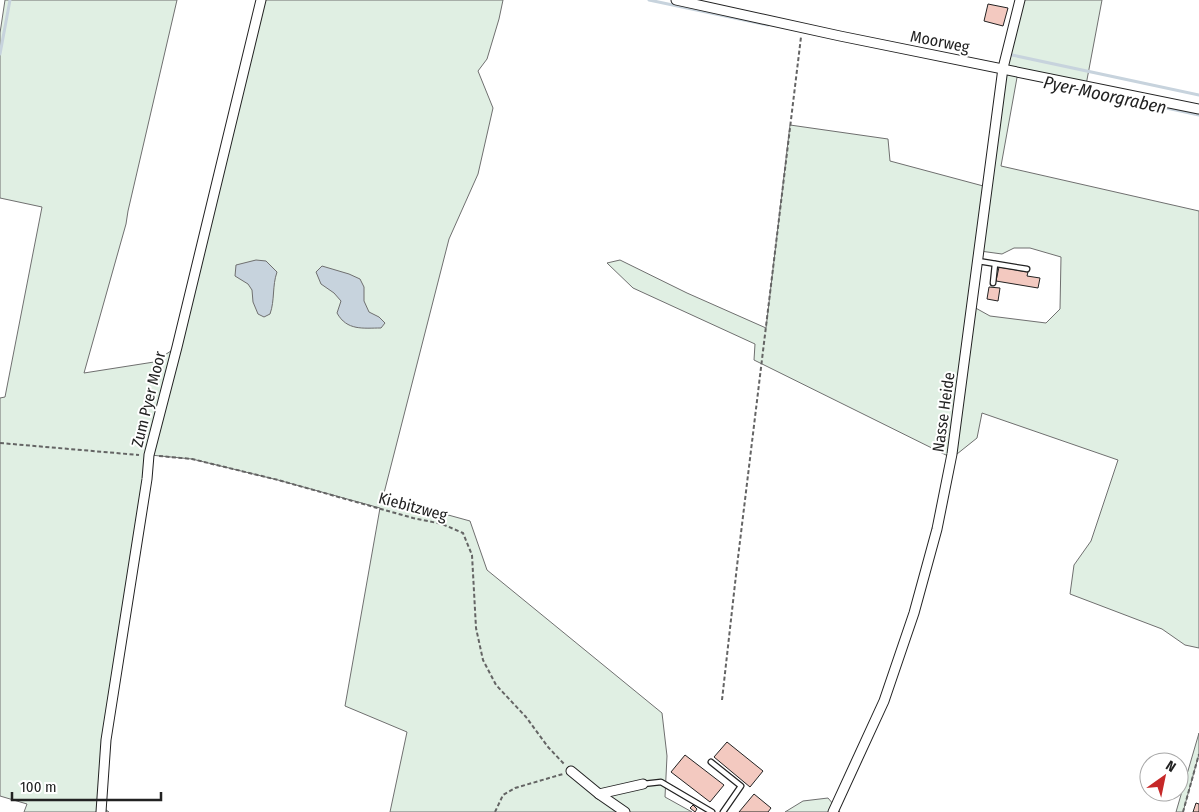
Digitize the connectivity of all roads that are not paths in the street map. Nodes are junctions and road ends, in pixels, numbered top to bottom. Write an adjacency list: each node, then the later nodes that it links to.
1 (261, 0): 14 (street, Zum Pyer Moor)
2 (676, 0): 4 (street, Moorweg)
3 (1020, 0): 4 (street, Nasse Heide)
4 (1004, 68): 5 (street, Moorweg); 6 (street, Nasse Heide)
5 (1199, 108)
6 (978, 261): 7 (lane); 18 (street, Nasse Heide)
7 (995, 264): 8 (lane); 9 (lane)
8 (1027, 269)
9 (993, 283)
10 (711, 762): 17 (lane)
11 (571, 771): 13 (street)
12 (643, 784): 13 (street); 16 (lane)
13 (599, 794): 15 (street)
14 (102, 812)
15 (625, 812)
16 (712, 812)
17 (723, 812)
18 (832, 812)

